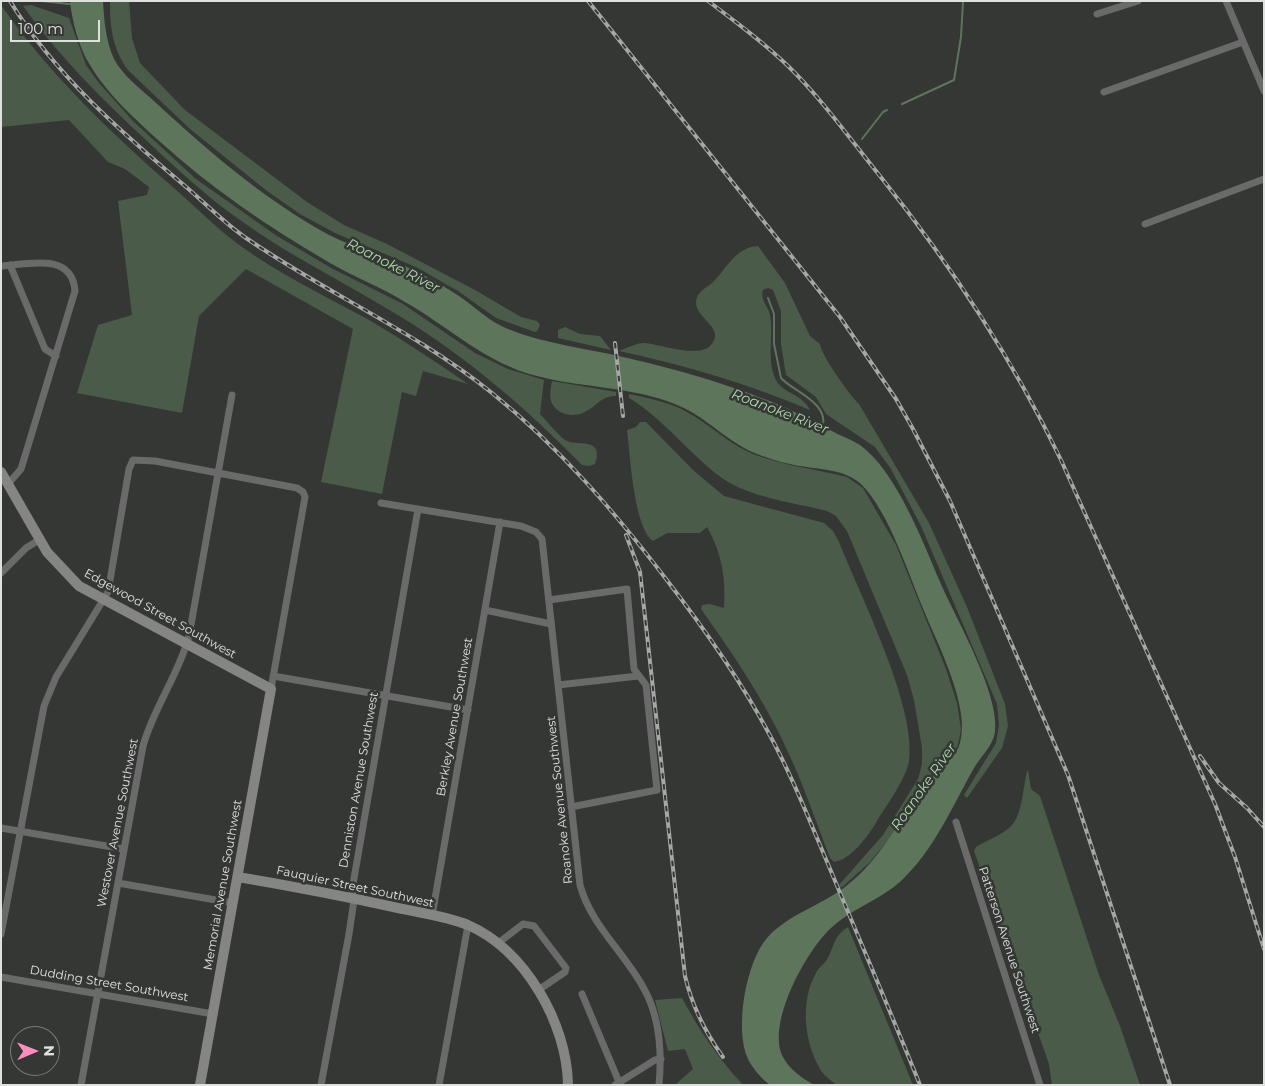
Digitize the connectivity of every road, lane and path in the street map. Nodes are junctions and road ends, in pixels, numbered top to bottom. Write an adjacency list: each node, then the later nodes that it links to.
1 (1138, 1): 3 (street)
2 (1226, 1): 4 (street)
3 (1097, 14)
4 (1243, 42): 5 (street); 6 (street)
5 (1264, 91)
6 (1104, 92)
7 (1264, 179): 8 (street)
8 (1145, 224)
9 (10, 265): 10 (street); 11 (street); 11 (street)
10 (1, 266)
11 (56, 356): 15 (street)
12 (232, 395): 14 (street, Westover Avenue Southwest)
13 (1, 472): 15 (street, Edgewood Street Southwest)
14 (218, 474): 21 (street); 25 (street, Westover Avenue Southwest); 26 (street)
15 (8, 484): 19 (street, Edgewood Street Southwest)
16 (381, 503): 17 (street, Roanoke Avenue Southwest)
17 (418, 509): 18 (street, Roanoke Avenue Southwest); 30 (street, Denniston Avenue Southwest)
18 (500, 522): 22 (street, Roanoke Avenue Southwest); 23 (street, Berkley Avenue Southwest)
19 (39, 540): 20 (street); 21 (street, Edgewood Street Southwest)
20 (1, 573)
21 (104, 600): 25 (street, Edgewood Street Southwest); 35 (street)
22 (549, 600): 24 (street, Roanoke Avenue Southwest); 27 (street)
23 (485, 610): 24 (street); 31 (street, Berkley Avenue Southwest)
24 (552, 624): 28 (street, Roanoke Avenue Southwest)
25 (187, 643): 29 (street, Edgewood Street Southwest); 36 (street, Westover Avenue Southwest)
26 (273, 676): 29 (street); 30 (street)
27 (638, 676): 28 (street); 32 (street)
28 (558, 685): 32 (street, Roanoke Avenue Southwest)
29 (271, 689): 37 (street, Memorial Avenue Southwest)
30 (385, 696): 31 (street); 39 (street, Denniston Avenue Southwest)
31 (468, 710): 41 (street, Berkley Avenue Southwest)
32 (571, 807): 50 (street, Roanoke Avenue Southwest)
33 (956, 822): 58 (street, Patterson Avenue Southwest)
34 (1, 828): 35 (street)
35 (20, 831): 36 (street); 43 (street)
36 (124, 848): 38 (street, Westover Avenue Southwest)
37 (238, 877): 39 (street, Fauquier Street Southwest); 40 (street, Memorial Avenue Southwest)
38 (118, 883): 40 (street); 47 (street, Westover Avenue Southwest)
39 (354, 899): 41 (street, Fauquier Street Southwest); 54 (street, Denniston Avenue Southwest)
40 (233, 904): 49 (street, Memorial Avenue Southwest)
41 (432, 916): 42 (street, Fauquier Street Southwest)
42 (468, 925): 44 (street, Fauquier Street Southwest); 55 (street)
43 (1, 934)
44 (497, 944): 46 (street, Fauquier Street Southwest); 46 (street)
45 (1, 977): 47 (street, Dudding Street Southwest)
46 (537, 991): 56 (street, Fauquier Street Southwest)
47 (97, 994): 49 (street, Dudding Street Southwest); 52 (street, Westover Avenue Southwest)
48 (582, 994): 51 (street)
49 (213, 1014): 53 (street, Memorial Avenue Southwest)
50 (661, 1059): 51 (street); 57 (street, Roanoke Avenue Southwest)
51 (617, 1084)
52 (81, 1085)
53 (200, 1085)
54 (321, 1085)
55 (439, 1085)
56 (568, 1085)
57 (659, 1085)
58 (1040, 1085)

